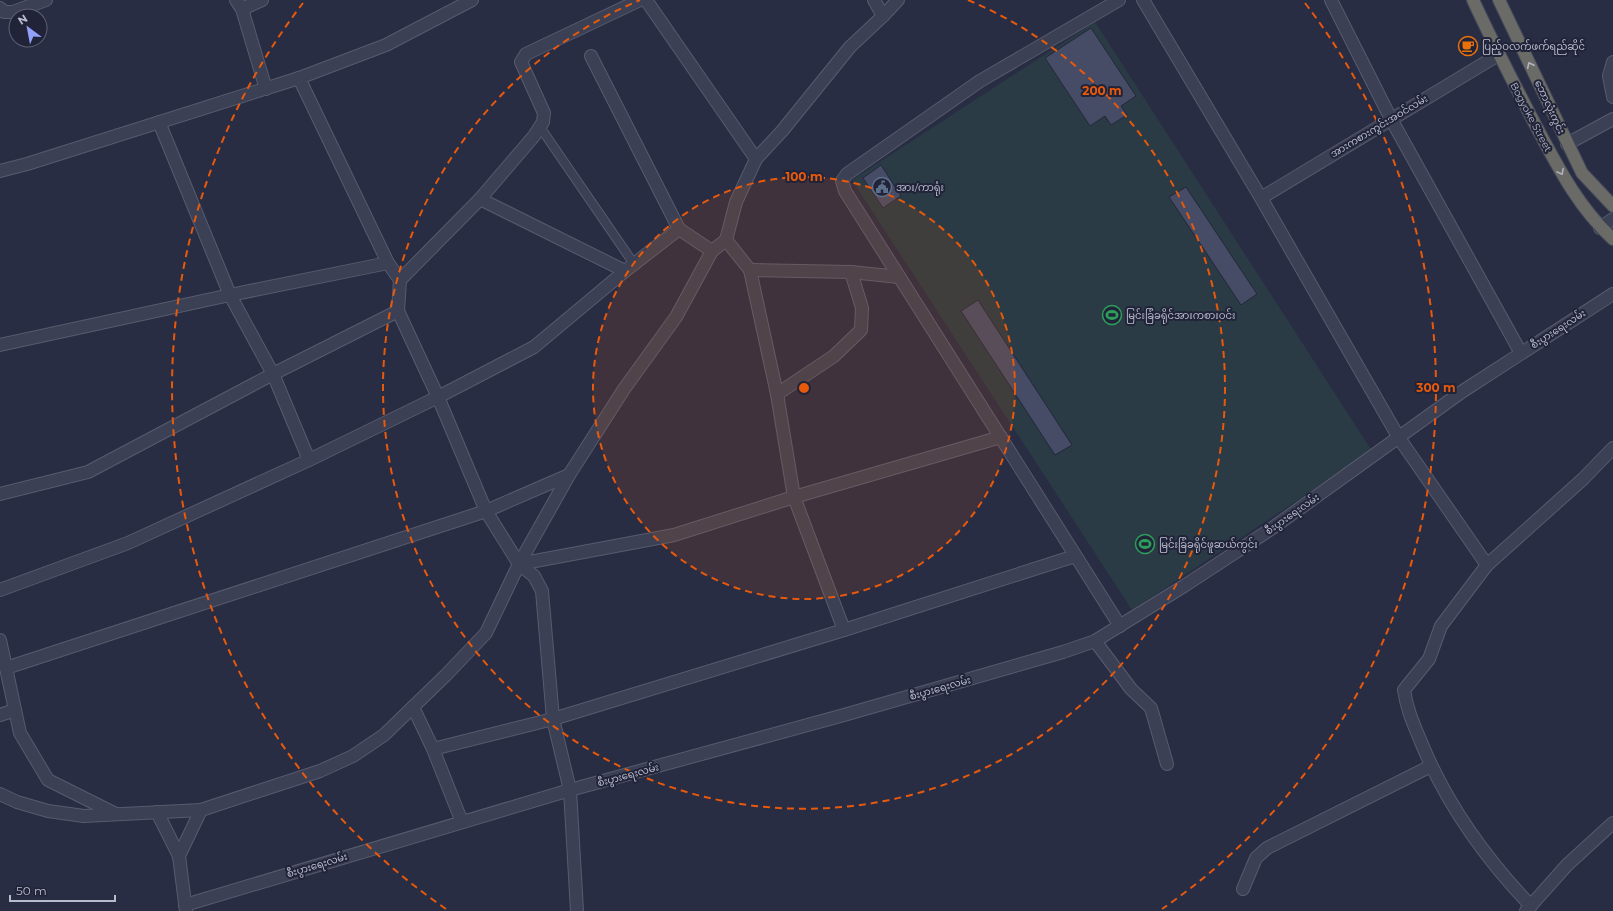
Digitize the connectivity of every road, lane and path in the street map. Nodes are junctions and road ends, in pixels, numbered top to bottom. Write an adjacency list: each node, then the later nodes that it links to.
1 (46, 0): 14 (street)
2 (262, 0): 13 (street)
3 (472, 0): 19 (street)
4 (640, 0): 25 (street)
5 (646, 0): 27 (street)
6 (874, 0): 15 (street)
7 (898, 0): 15 (street)
8 (1119, 0): 42 (street)
9 (1144, 0): 29 (street)
10 (1331, 0): 22 (street)
11 (1473, 0): 16 (highway, Bogyoke Street)
12 (1499, 0): 26 (highway, ဘောလုံးကွင်း, one-way to 12)
13 (239, 5): 20 (street)
14 (0, 8)
15 (883, 16): 27 (street)
16 (1498, 55): 22 (street, အားကစားကွင်းအဝင်လမ်း); 33 (highway, Bogyoke Street, one-way to 33)
17 (591, 56): 34 (street)
18 (1613, 62): 21 (street)
19 (299, 78): 20 (street); 38 (street)
20 (266, 89): 24 (street)
21 (1613, 97)
22 (1391, 119): 29 (street, အားကစားကွင်းအဝင်လမ်း); 48 (street)
23 (1613, 119): 26 (street)
24 (159, 122): 28 (street); 45 (street)
25 (540, 127): 30 (street); 39 (lane)
26 (1567, 144): 31 (highway, ဘောလုံးကွင်း)
27 (756, 159): 35 (street)
28 (0, 171)
29 (1261, 198): 53 (street)
30 (480, 199): 39 (street); 43 (street)
31 (1613, 206)
32 (1613, 219): 33 (street)
33 (1600, 228): 36 (highway, Bogyoke Street)
34 (679, 229): 37 (street); 39 (street)
35 (726, 240): 37 (street); 40 (street)
36 (1613, 240)
37 (712, 251): 56 (street)
38 (388, 263): 43 (street); 45 (street)
39 (629, 268): 51 (street)
40 (750, 270): 41 (street); 50 (street)
41 (851, 272): 42 (street); 50 (street)
42 (899, 277): 52 (street)
43 (400, 280): 46 (street)
44 (1613, 294): 48 (street, စီးပွားရေးလမ်း)
45 (230, 295): 47 (street); 49 (street)
46 (398, 311): 49 (street); 51 (street)
47 (0, 346)
48 (1521, 353): 53 (street, စီးပွားရေးလမ်း)
49 (273, 374): 55 (street); 57 (street)
50 (777, 394): 58 (street)
51 (438, 397): 55 (street); 59 (street)
52 (1001, 437): 58 (street); 60 (street)
53 (1400, 438): 62 (street); 64 (street, စီးပွားရေးလမ်း)
54 (1613, 448): 62 (street)
55 (310, 460): 63 (street)
56 (569, 475): 59 (street); 61 (street)
57 (0, 494)
58 (794, 497): 61 (street); 65 (street)
59 (486, 511): 61 (street); 68 (street)
60 (1075, 556): 64 (street); 65 (street)
61 (519, 564): 69 (street); 72 (street)
62 (1487, 565): 75 (street)
63 (0, 590)
64 (1120, 626): 67 (street, စီးပွားရေးလမ်း)
65 (844, 630): 72 (street)
66 (0, 640): 68 (street)
67 (1095, 641): 74 (street); 76 (street, စီးပွားရေးလမ်း)
68 (6, 668): 70 (street)
69 (413, 707): 73 (street); 78 (street)
70 (15, 710): 71 (street); 80 (street)
71 (0, 715)
72 (552, 719): 73 (street); 76 (street)
73 (433, 749): 81 (street)
74 (1167, 764)
75 (1431, 766): 84 (street); 86 (street)
76 (570, 790): 81 (street, စီးပွားရေးလမ်း); 87 (street)
77 (0, 794): 80 (street)
78 (201, 810): 79 (street); 83 (street)
79 (157, 812): 80 (street); 83 (street)
80 (117, 815)
81 (462, 822): 85 (street, စီးပွားရေးလမ်း)
82 (1613, 823): 86 (street)
83 (179, 856): 85 (street)
84 (1244, 889)
85 (186, 908)
86 (1528, 908)
87 (577, 911)

